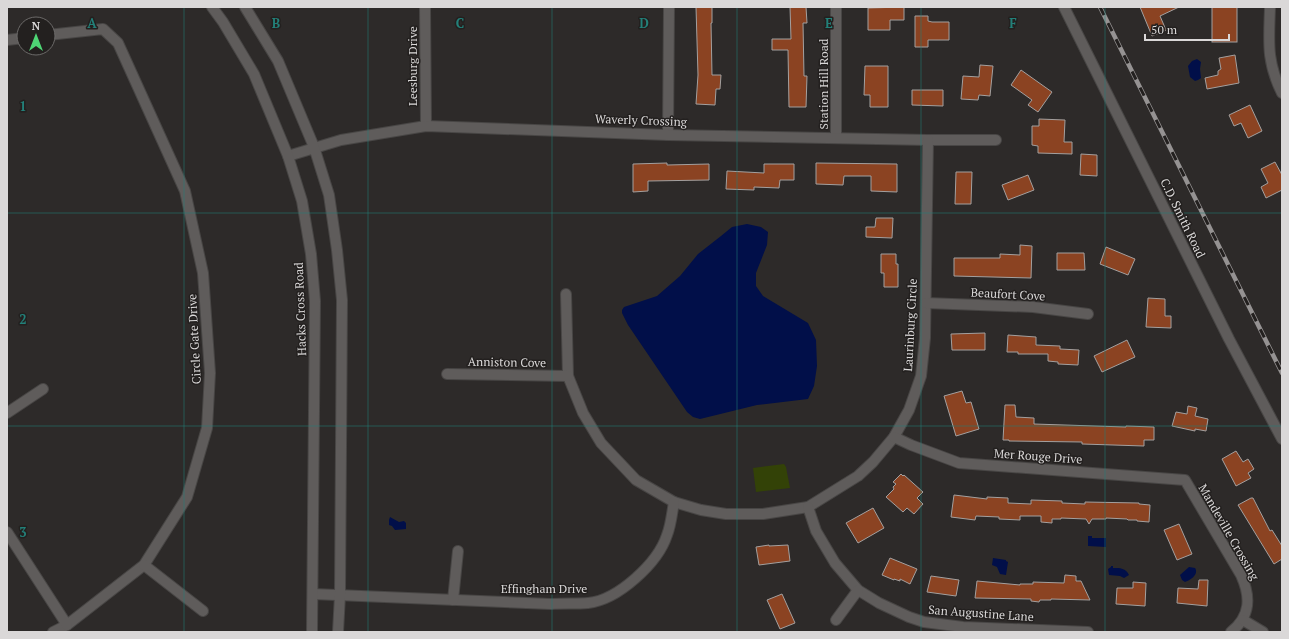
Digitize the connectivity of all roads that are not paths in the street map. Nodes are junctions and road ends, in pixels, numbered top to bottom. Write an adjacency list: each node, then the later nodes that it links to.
1 (212, 7): 16 (street, Hacks Cross Road)
2 (245, 7): 15 (street)
3 (425, 7): 10 (street, Leesburg Drive)
4 (670, 7): 11 (street)
5 (836, 7): 12 (street, Station Hill Road)
6 (1064, 7): 25 (street, C.D. Smith Road)
7 (1270, 7): 9 (street)
8 (56, 34): 31 (street, Circle Gate Drive)
9 (1282, 93)
10 (426, 126): 11 (street, Waverly Crossing); 15 (street, Waverly Crossing)
11 (668, 135): 12 (street, Waverly Crossing)
12 (836, 138): 13 (street, Waverly Crossing)
13 (928, 140): 14 (street, Waverly Crossing); 18 (street, Laurinburg Circle)
14 (996, 140)
15 (314, 147): 16 (street, Waverly Crossing); 34 (street)
16 (288, 156): 33 (street, Hacks Cross Road)
17 (566, 294): 21 (street, Laurinburg Circle)
18 (926, 303): 19 (street, Beaufort Cove); 24 (street, Laurinburg Circle)
19 (1088, 314)
20 (447, 374): 21 (street, Anniston Cove)
21 (568, 376): 27 (street, Laurinburg Circle)
22 (43, 389): 23 (street)
23 (7, 413)
24 (894, 437): 26 (street, Mer Rouge Drive); 28 (street, Laurinburg Circle)
25 (1282, 439)
26 (1185, 480): 38 (street, Mandeville Crossing)
27 (674, 502): 28 (street, Laurinburg Circle); 35 (street, Effingham Drive)
28 (808, 507): 32 (street, San Augustine Lane)
29 (7, 532): 39 (street)
30 (458, 551): 35 (street)
31 (144, 565): 36 (street); 39 (street, Circle Gate Drive)
32 (858, 590): 37 (street); 43 (street, San Augustine Lane)
33 (312, 594): 34 (street, Effingham Drive); 41 (street, Hacks Cross Road)
34 (340, 595): 35 (street, Effingham Drive); 42 (street)
35 (453, 600)
36 (203, 611)
37 (836, 620)
38 (1243, 620): 44 (street); 45 (street)
39 (67, 625): 40 (street, Circle Gate Drive)
40 (53, 632)
41 (312, 632)
42 (338, 632)
43 (1088, 632)
44 (1231, 632)
45 (1263, 632)

